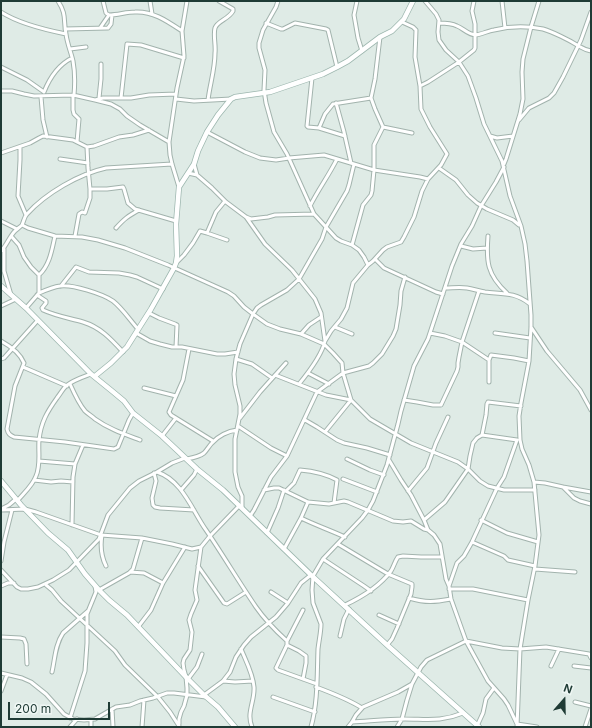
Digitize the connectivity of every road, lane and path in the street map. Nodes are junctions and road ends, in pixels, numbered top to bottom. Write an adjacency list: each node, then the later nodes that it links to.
1 (58, 1): 23 (street)
2 (103, 1): 16 (street)
3 (150, 1): 15 (street)
4 (187, 1): 24 (street)
5 (219, 1): 53 (street)
6 (278, 1): 18 (street)
7 (357, 1): 31 (street)
8 (414, 1): 17 (street)
9 (425, 1): 19 (street)
10 (474, 1): 26 (street)
11 (502, 1): 21 (street)
12 (539, 1): 22 (street)
13 (1, 12): 25 (street)
14 (591, 12): 28 (street)
15 (152, 14): 16 (street); 24 (street)
16 (110, 15): 20 (street); 20 (street)
17 (402, 22): 27 (street); 40 (street)
18 (266, 23): 38 (street); 43 (street)
19 (439, 23): 26 (street); 35 (street)
20 (100, 28): 23 (street)
21 (505, 28): 22 (street); 26 (street)
22 (531, 28): 28 (street); 55 (street)
23 (65, 29): 25 (street)
24 (182, 31): 34 (street)
25 (66, 34): 30 (street)
26 (475, 35): 35 (street)
27 (380, 37): 31 (street); 48 (street)
28 (578, 45): 32 (street); 55 (street)
29 (86, 46): 30 (street)
30 (70, 50): 33 (street)
31 (362, 51): 38 (street)
32 (591, 51)
33 (72, 58): 42 (street); 45 (street)
34 (184, 58): 44 (street); 47 (street)
35 (459, 62): 40 (street); 62 (street)
36 (101, 64): 49 (street)
37 (1, 67): 42 (street)
38 (337, 67): 39 (street)
39 (312, 78): 43 (street); 57 (street)
40 (420, 86): 78 (street)
41 (1, 91): 46 (street)
42 (44, 92): 46 (street)
43 (264, 93): 51 (street); 70 (street)
44 (176, 94): 47 (street); 50 (street)
45 (74, 95): 46 (street); 49 (street); 65 (street)
46 (43, 96): 64 (street)
47 (121, 98): 52 (street)
48 (371, 98): 54 (street); 56 (street)
49 (97, 99): 52 (street)
50 (176, 99): 53 (street); 66 (street)
51 (231, 99): 53 (street); 59 (street)
52 (103, 100): 58 (street)
53 (208, 100)
54 (336, 103): 57 (street); 61 (street)
55 (518, 121): 63 (street)
56 (383, 127): 60 (street); 79 (street)
57 (319, 128): 61 (street)
58 (149, 130): 66 (street); 68 (street)
59 (207, 132): 70 (street); 75 (street)
60 (412, 133)
61 (345, 136): 76 (street)
62 (490, 136): 63 (street); 77 (street)
63 (513, 136): 77 (street)
64 (47, 137): 65 (street); 67 (street)
65 (77, 142): 68 (street)
66 (169, 142): 74 (street)
67 (20, 146): 69 (street); 91 (street)
68 (88, 147): 73 (street)
69 (1, 153)
70 (288, 158): 72 (street); 87 (street)
71 (60, 159): 73 (street)
72 (336, 159): 76 (street); 87 (street)
73 (88, 163): 81 (street)
74 (172, 164): 81 (street); 84 (street)
75 (194, 164): 80 (street); 82 (street)
76 (352, 164): 79 (street); 97 (street)
77 (504, 166): 88 (street); 96 (street)
78 (439, 168): 83 (street); 88 (street)
79 (374, 170): 83 (street); 106 (street)
80 (188, 173): 82 (street); 84 (street)
81 (89, 174): 85 (street); 91 (street)
82 (197, 175): 86 (street)
83 (428, 179): 110 (street)
84 (179, 187): 94 (street)
85 (90, 189): 89 (street); 103 (street)
86 (225, 201): 92 (street); 100 (street)
87 (310, 206): 90 (street)
88 (481, 206): 96 (street); 107 (street)
89 (139, 210): 94 (street); 98 (street)
90 (314, 214): 92 (street); 97 (street)
91 (26, 215): 95 (street)
92 (246, 217): 116 (street)
93 (1, 221): 99 (street)
94 (177, 221): 111 (street)
95 (22, 225): 99 (street); 102 (street)
96 (520, 226): 127 (street)
97 (326, 227): 106 (street); 116 (street)
98 (116, 228)
99 (17, 229): 101 (street)
100 (207, 233): 105 (street); 111 (street)
101 (11, 236): 109 (street); 114 (street)
102 (55, 236): 103 (street); 114 (street)
103 (74, 236): 113 (street)
104 (488, 236): 108 (street)
105 (227, 240)
106 (352, 245): 112 (street)
107 (461, 246): 108 (street); 120 (street)
108 (487, 248): 119 (street)
109 (2, 250): 128 (street)
110 (375, 259): 112 (street); 115 (street)
111 (176, 262): 113 (street)
112 (368, 265): 138 (street)
113 (174, 268): 121 (street); 135 (street)
114 (39, 275): 125 (street)
115 (405, 277): 126 (street); 161 (street)
116 (300, 279): 135 (street); 136 (street)
117 (1, 286): 128 (street)
118 (61, 286): 121 (street); 125 (street); 140 (street)
119 (500, 286): 123 (street); 124 (street)
120 (445, 288): 122 (street); 126 (street)
121 (163, 289): 134 (street)
122 (479, 291): 123 (street); 148 (street)
123 (496, 293): 124 (street)
124 (506, 293): 130 (street)
125 (38, 294): 133 (street); 152 (street)
126 (443, 294): 141 (street)
127 (530, 294): 130 (street); 131 (street)
128 (12, 295): 129 (street)
129 (16, 299): 132 (street); 133 (street)
130 (524, 299): 131 (street)
131 (530, 304): 139 (street)
132 (1, 306)
133 (26, 308): 137 (street)
134 (149, 313): 140 (street); 149 (street)
135 (253, 314): 143 (street); 153 (street)
136 (321, 317): 143 (street); 147 (street)
137 (38, 320): 150 (street); 162 (street)
138 (335, 327): 144 (street); 147 (street)
139 (531, 327): 145 (street); 175 (street)
140 (137, 331): 149 (street); 152 (street)
141 (430, 333): 148 (street); 173 (street)
142 (495, 333): 145 (street)
143 (301, 334): 147 (street)
144 (352, 334)
145 (530, 338): 157 (street)
146 (1, 341): 150 (street)
147 (324, 342): 160 (street); 161 (street)
148 (462, 342): 156 (street); 173 (street)
149 (176, 347): 151 (street)
150 (12, 349): 154 (street); 159 (street)
151 (189, 349): 153 (street); 171 (street)
152 (123, 352): 162 (street)
153 (238, 352): 155 (street)
154 (1, 359)
155 (236, 359): 164 (street); 179 (street)
156 (489, 360): 157 (street); 165 (street)
157 (529, 361): 174 (street)
158 (286, 363): 163 (street)
159 (23, 367): 168 (street); 187 (street)
160 (308, 373): 166 (street); 167 (street)
161 (343, 374): 167 (street); 172 (street)
162 (93, 375): 168 (street); 176 (street)
163 (275, 375): 164 (street); 166 (street)
164 (272, 378): 179 (street)
165 (489, 382)
166 (299, 384): 170 (street)
167 (329, 384): 170 (street)
168 (68, 385): 183 (street); 187 (street)
169 (144, 388): 171 (street)
170 (317, 392): 172 (street); 180 (street)
171 (176, 396): 178 (street)
172 (351, 400): 182 (street); 184 (street)
173 (404, 400): 184 (street)
174 (520, 406): 185 (street); 189 (street)
175 (591, 410)
176 (133, 413): 183 (street); 186 (street)
177 (448, 416): 192 (street)
178 (176, 418): 186 (street); 190 (street)
179 (240, 418): 181 (street)
180 (304, 420): 182 (street); 194 (street)
181 (237, 428): 190 (street); 194 (street); 222 (street)
182 (325, 432): 193 (street)
183 (123, 434): 188 (street); 191 (street)
184 (395, 434): 192 (street); 193 (street)
185 (482, 435): 189 (street); 201 (street)
186 (162, 436): 195 (street)
187 (39, 440): 191 (street); 198 (street)
188 (140, 440)
189 (518, 440): 208 (street); 210 (street)
190 (213, 441): 195 (street)
191 (83, 445): 199 (street)
192 (432, 453): 201 (street); 215 (street)
193 (390, 455): 197 (street)
194 (287, 456): 212 (street)
195 (186, 459): 200 (street); 202 (street)
196 (348, 459): 203 (street)
197 (389, 460): 203 (street); 215 (street)
198 (39, 461): 199 (street); 206 (street)
199 (75, 464): 207 (street)
200 (197, 469): 211 (street); 222 (street)
201 (468, 469): 210 (street); 230 (street)
202 (156, 472): 211 (street); 226 (street); 235 (street)
203 (384, 475): 216 (street)
204 (343, 479): 216 (street)
205 (1, 480): 218 (street)
206 (34, 480): 207 (street); 218 (street)
207 (73, 482): 232 (street)
208 (534, 482): 209 (street); 214 (street)
209 (563, 487): 217 (street); 221 (street)
210 (497, 488): 214 (street); 231 (street)
211 (181, 490): 226 (street)
212 (264, 490): 213 (street); 228 (street)
213 (285, 490): 219 (street); 220 (street); 234 (street)
214 (535, 490): 240 (street)
215 (408, 491): 230 (street)
216 (376, 492): 227 (street)
217 (591, 492)
218 (17, 500): 223 (street); 224 (street)
219 (308, 502): 220 (street); 229 (street)
220 (334, 503): 227 (street)
221 (591, 504)
222 (241, 507): 228 (street); 236 (street)
223 (25, 509): 225 (street); 232 (street); 248 (street)
224 (1, 510): 225 (street)
225 (12, 510): 247 (street)
226 (194, 510): 236 (street)
227 (368, 510): 233 (street); 237 (street)
228 (250, 516): 234 (street)
229 (301, 518): 237 (street); 244 (street)
230 (424, 520): 233 (street)
231 (481, 520): 239 (street); 240 (street)
232 (72, 524): 235 (street)
233 (428, 530): 245 (street)
234 (267, 533): 244 (street)
235 (101, 536): 238 (street); 248 (street); 249 (street)
236 (210, 536): 243 (street); 265 (street)
237 (344, 537): 241 (street)
238 (142, 538): 242 (street); 253 (street)
239 (472, 542): 251 (street); 262 (street)
240 (538, 542): 251 (street)
241 (338, 544): 246 (street); 255 (street)
242 (185, 547): 243 (street); 259 (street)
243 (201, 547): 250 (street)
244 (284, 549): 256 (street)
245 (442, 557): 255 (street); 262 (street)
246 (323, 560): 256 (street); 264 (street)
247 (1, 561)
248 (77, 562): 258 (street); 260 (street)
249 (106, 566)
250 (198, 566): 265 (street); 299 (street)
251 (535, 567): 254 (street); 269 (street)
252 (1, 570): 257 (street)
253 (130, 572): 259 (street); 263 (street)
254 (575, 572)
255 (388, 574): 264 (street); 267 (street)
256 (312, 576): 270 (street); 271 (street); 304 (street)
257 (14, 583): 260 (street); 261 (street)
258 (93, 583): 263 (street); 274 (street)
259 (163, 583): 280 (street)
260 (46, 584): 276 (street)
261 (1, 586)
262 (449, 587): 268 (street); 269 (street)
263 (99, 590): 280 (street)
264 (371, 591): 271 (street)
265 (246, 592): 277 (street)
266 (271, 592): 270 (street)
267 (409, 598): 268 (street); 279 (street)
268 (451, 599): 283 (street)
269 (528, 600): 287 (street)
270 (288, 603): 277 (street)
271 (345, 605): 272 (street)
272 (349, 609): 281 (street); 285 (street)
273 (303, 610): 284 (street)
274 (88, 611): 276 (street); 278 (street)
275 (379, 615): 279 (street)
276 (79, 618): 278 (street); 295 (street)
277 (268, 623): 284 (street); 286 (street)
278 (87, 624): 306 (street); 320 (street)
279 (399, 624): 285 (street)
280 (138, 627): 299 (street)
281 (340, 636)
282 (1, 639): 291 (street)
283 (466, 642): 287 (street); 296 (street); 305 (street)
284 (287, 643): 300 (street); 300 (street)
285 (387, 645): 296 (street)
286 (241, 649): 301 (street); 302 (street)
287 (520, 649): 288 (street); 325 (street)
288 (559, 649): 290 (street); 292 (street)
289 (202, 654): 299 (street)
290 (591, 658)
291 (27, 664)
292 (551, 666)
293 (574, 666): 294 (street)
294 (591, 668)
295 (52, 672)
296 (418, 672): 303 (street); 319 (street)
297 (1, 673): 298 (street)
298 (7, 675): 307 (street); 320 (street)
299 (187, 678): 309 (street); 310 (street)
300 (303, 679): 304 (street)
301 (223, 681): 302 (street); 310 (street)
302 (253, 681): 333 (street)
303 (412, 684): 316 (street); 322 (street)
304 (317, 685): 316 (street); 318 (street)
305 (494, 688): 325 (street); 327 (street)
306 (151, 690): 308 (street); 311 (street)
307 (1, 691)
308 (162, 694): 309 (street); 311 (street)
309 (187, 695): 310 (street); 326 (street)
310 (206, 696): 332 (street)
311 (158, 697): 313 (street); 326 (street)
312 (273, 697): 318 (street)
313 (144, 700): 317 (street); 331 (street)
314 (575, 702): 315 (street)
315 (591, 707): 338 (street)
316 (362, 708): 324 (street)
317 (112, 709): 323 (street); 330 (street)
318 (315, 712): 334 (street)
319 (463, 713): 322 (street); 327 (street)
320 (69, 717): 321 (street); 328 (street)
321 (77, 719): 323 (street); 328 (street)
322 (402, 719): 324 (street); 336 (street)
323 (91, 720): 329 (street)
324 (352, 722): 335 (street)
325 (517, 725): 337 (street)
326 (179, 726)
327 (477, 726)
328 (69, 727)
329 (91, 727)
330 (113, 727)
331 (142, 727)
332 (235, 727)
333 (252, 727)
334 (311, 727)
335 (348, 727)
336 (397, 727)
337 (537, 727)
338 (585, 727)

